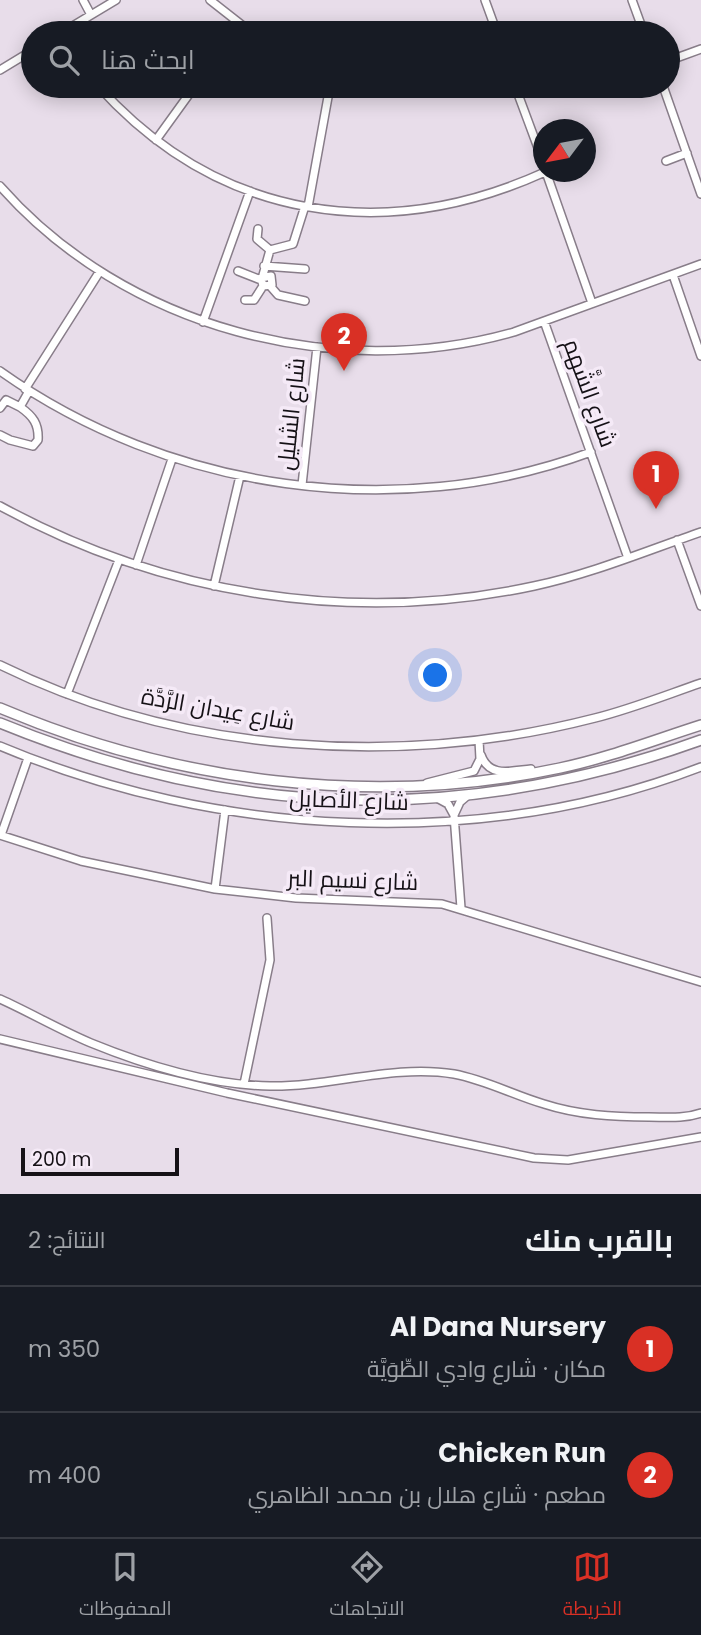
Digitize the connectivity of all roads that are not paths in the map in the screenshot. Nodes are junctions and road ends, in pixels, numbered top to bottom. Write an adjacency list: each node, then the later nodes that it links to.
1 (83, 0): 6 (street)
2 (116, 0): 6 (street)
3 (210, 0): 8 (street)
4 (485, 0): 9 (street)
5 (632, 0): 10 (street)
6 (91, 15): 7 (street)
7 (81, 21)
8 (235, 21)
9 (493, 21)
10 (640, 21)
11 (701, 49): 13 (street)
12 (21, 57): 14 (street)
13 (680, 57)
14 (0, 70)
15 (111, 98): 21 (street)
16 (186, 98): 21 (street)
17 (328, 98): 29 (street)
18 (519, 98): 20 (street)
19 (667, 98): 22 (street)
20 (533, 134)
21 (156, 140): 27 (street)
22 (687, 153): 23 (street); 28 (street)
23 (666, 161)
24 (533, 177): 29 (street)
25 (550, 182): 41 (street)
26 (0, 186): 35 (street)
27 (250, 191): 29 (street); 43 (street)
28 (701, 194)
29 (306, 206): 31 (street)
30 (258, 229): 31 (street)
31 (270, 250): 33 (street)
32 (701, 264): 37 (street)
33 (264, 266): 34 (street); 38 (street)
34 (305, 269)
35 (100, 271): 43 (street); 47 (street)
36 (238, 271): 38 (street)
37 (673, 275): 41 (street); 45 (street)
38 (264, 282): 39 (street); 40 (street)
39 (245, 300)
40 (305, 301)
41 (592, 303): 42 (street)
42 (544, 321): 44 (street); 51 (street, شارع الشَّهم)
43 (203, 322): 44 (street)
44 (317, 347): 54 (street, شارع الشليل)
45 (701, 356)
46 (0, 371): 47 (street)
47 (27, 390): 48 (street); 52 (street)
48 (20, 407): 49 (street); 50 (street)
49 (0, 408)
50 (0, 435)
51 (591, 452): 54 (street); 58 (street, شارع الشَّهم)
52 (173, 459): 53 (street); 60 (street)
53 (240, 476): 54 (street); 61 (street)
54 (302, 485)
55 (0, 506): 59 (street)
56 (701, 532): 57 (street)
57 (677, 540): 58 (street); 62 (street)
58 (628, 558): 61 (street)
59 (119, 560): 60 (street); 65 (street)
60 (136, 565): 61 (street)
61 (214, 586)
62 (701, 606)
63 (0, 665): 65 (street, شارع عِيدان الرَّدَّة)
64 (701, 683): 69 (street, شارع عِيدان الرَّدَّة)
65 (67, 694): 69 (street, شارع عِيدان الرَّدَّة)
66 (0, 708): 76 (main road)
67 (0, 723): 78 (main road)
68 (701, 724): 75 (main road)
69 (479, 740): 72 (street)
70 (701, 740): 77 (main road)
71 (0, 747): 73 (street, شارع الأصايِل)
72 (481, 755): 75 (street); 76 (street)
73 (28, 758): 79 (street, شارع الأصايِل); 81 (street)
74 (701, 766): 80 (street, شارع الأصايِل)
75 (559, 768): 76 (main road)
76 (423, 785)
77 (467, 796): 78 (main road); 80 (street)
78 (437, 798): 80 (street)
79 (225, 810): 80 (street, شارع الأصايِل); 82 (street)
80 (454, 817): 83 (street)
81 (1, 835): 82 (street, شارع نسيم البر)
82 (215, 889): 83 (street, شارع نسيم البر)
83 (461, 908): 85 (street, شارع نسيم البر)
84 (267, 918): 88 (street)
85 (701, 982)
86 (0, 999): 88 (street)
87 (0, 1040): 90 (street)
88 (244, 1084): 89 (street)
89 (701, 1113)
90 (701, 1137)

